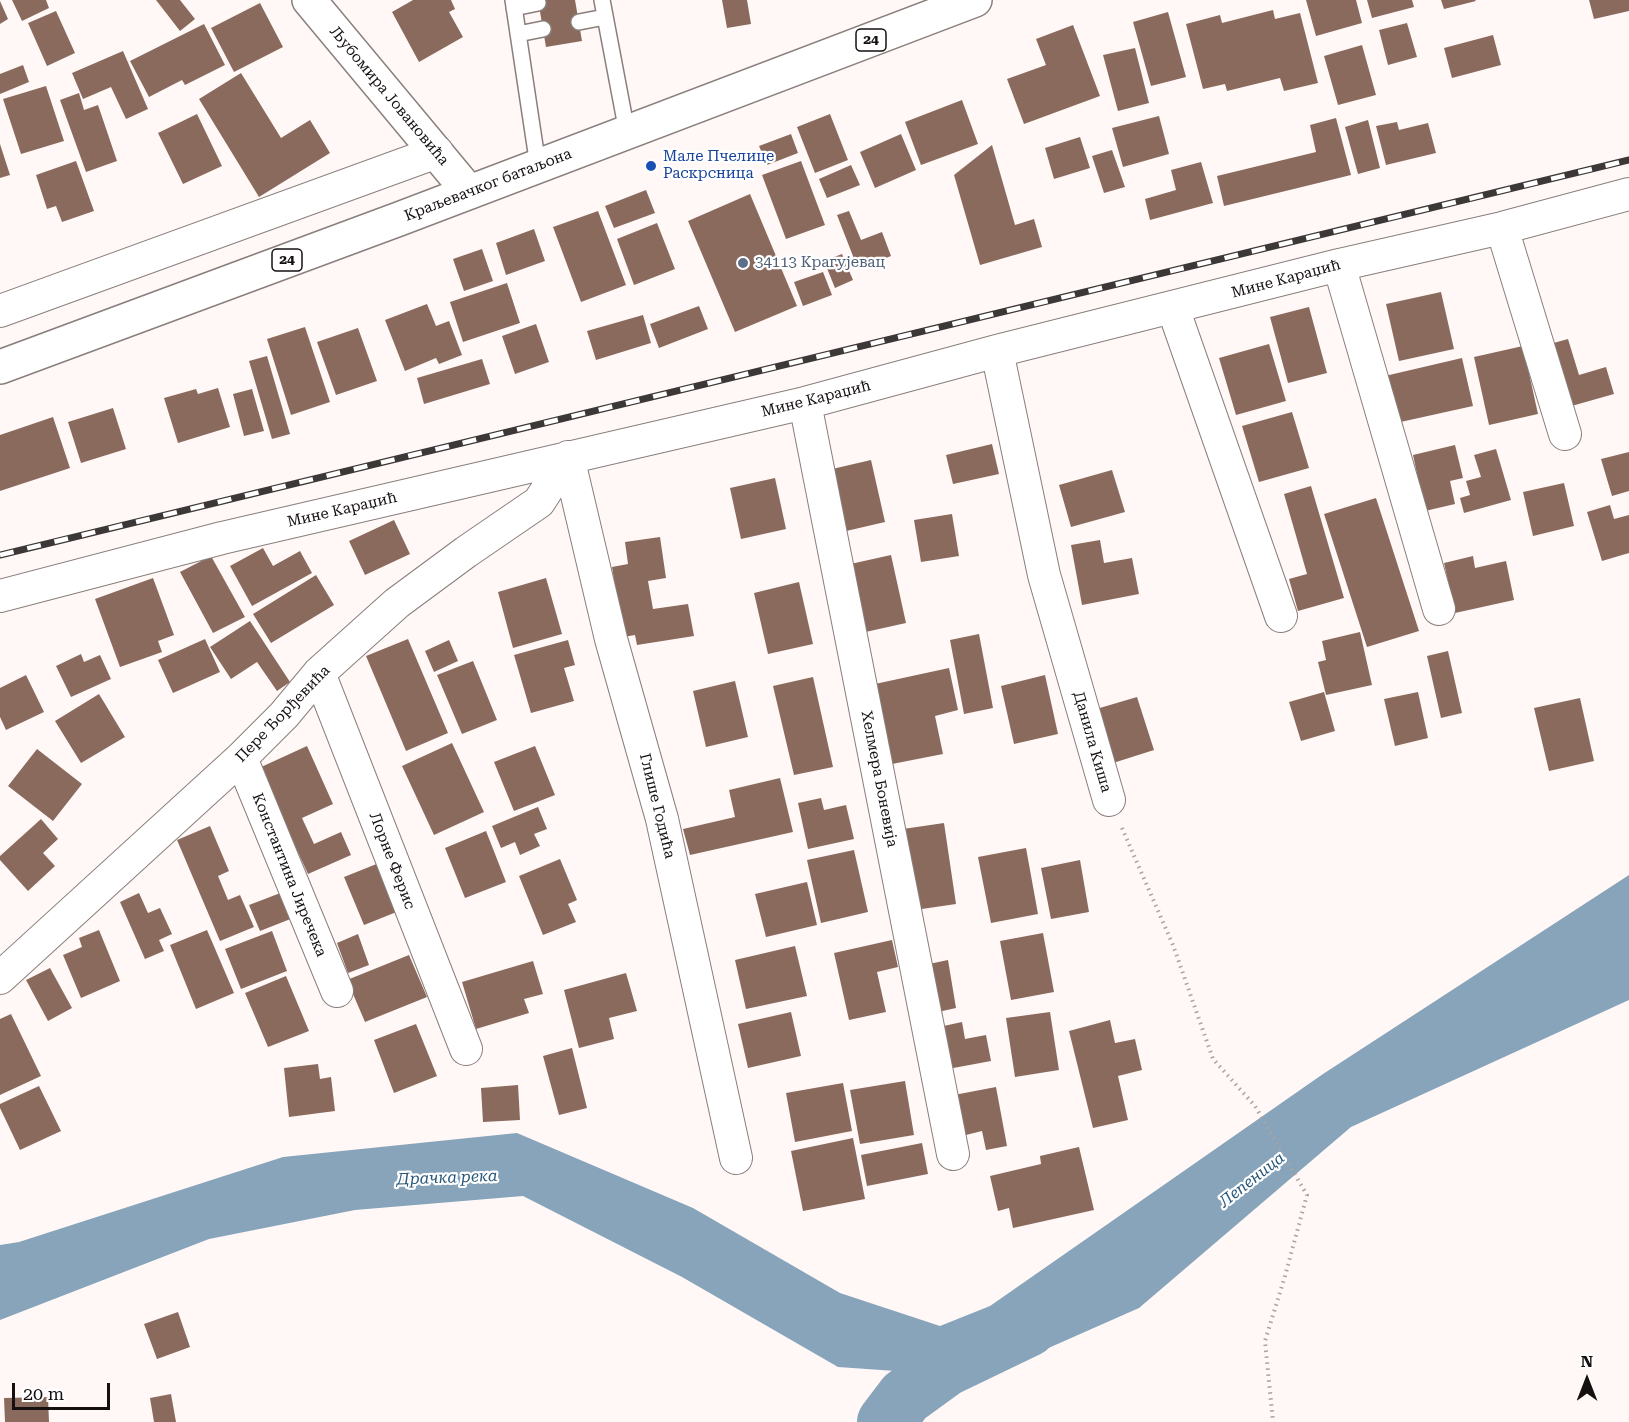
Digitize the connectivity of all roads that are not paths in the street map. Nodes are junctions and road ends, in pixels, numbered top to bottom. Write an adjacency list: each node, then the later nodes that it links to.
1 (309, 0): 11 (main road, Љубомира Јовановића)
2 (602, 0): 6 (lane)
3 (975, 0): 10 (main road, Краљевачког батаљона / 24)
4 (538, 3): 5 (lane)
5 (514, 4): 9 (lane)
6 (605, 17): 7 (lane); 10 (lane)
7 (579, 22)
8 (543, 29): 9 (lane)
9 (518, 34): 12 (lane)
10 (627, 132): 12 (main road, Краљевачког батаљона / 24)
11 (437, 152): 13 (main road, Љубомира Јовановића); 18 (street)
12 (538, 166): 13 (main road, Краљевачког батаљона / 24)
13 (470, 192): 20 (main road, Краљевачког батаљона / 24)
14 (1629, 194): 15 (street, Мине Караџић)
15 (1502, 228): 16 (street, Мине Караџић); 22 (street)
16 (1339, 265): 17 (street, Мине Караџић); 25 (street)
17 (1173, 308): 19 (street, Мине Караџић); 26 (street)
18 (0, 311)
19 (997, 351): 21 (street, Мине Караџић); 29 (street, Данила Киша)
20 (0, 367)
21 (805, 403): 23 (street, Мине Караџић); 33 (street, Хелмера Боневија)
22 (1564, 434)
23 (568, 457): 24 (street, Мине Караџић); 27 (street, Пере Ђорђевића); 34 (street, Глише Годића)
24 (0, 596)
25 (1439, 609)
26 (1281, 616)
27 (319, 673): 28 (street, Пере Ђорђевића); 32 (street, Лорне Ферис)
28 (241, 758): 30 (street, Пере Ђорђевића); 31 (street, Константина Јиречека)
29 (1109, 800)
30 (0, 978)
31 (337, 991)
32 (466, 1049)
33 (953, 1154)
34 (736, 1158)

